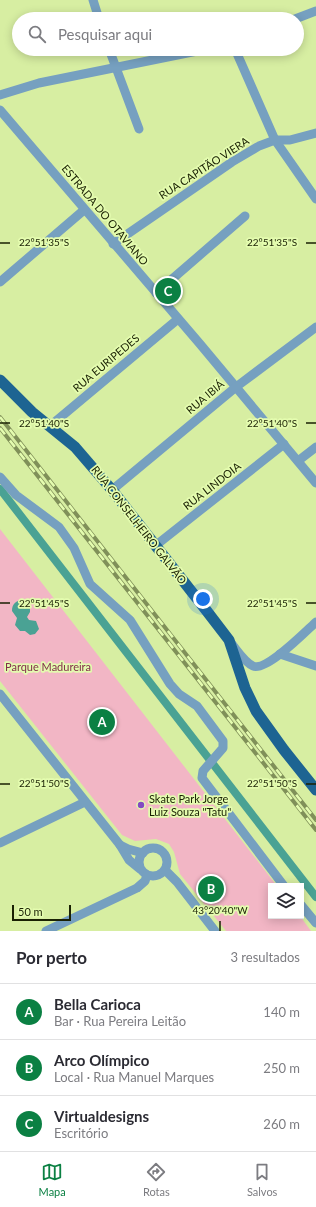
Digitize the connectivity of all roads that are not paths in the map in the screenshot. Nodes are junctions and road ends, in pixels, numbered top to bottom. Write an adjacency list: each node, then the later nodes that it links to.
1 (93, 0): 3 (street)
2 (316, 11): 4 (street)
3 (97, 12)
4 (304, 16)
5 (111, 56): 8 (street)
6 (171, 56): 8 (street)
7 (238, 56): 13 (street)
8 (115, 67): 9 (street); 11 (street)
9 (0, 95)
10 (0, 110): 15 (street, ESTRADA DO OTAVIANO)
11 (139, 129)
12 (316, 133): 13 (street, RUA CAPITÃO VIERA)
13 (275, 140): 14 (street); 17 (street, RUA CAPITÃO VIERA)
14 (316, 199)
15 (84, 210): 17 (street, ESTRADA DO OTAVIANO); 18 (street)
16 (245, 216): 19 (street)
17 (113, 244): 19 (street, ESTRADA DO OTAVIANO)
18 (0, 282)
19 (156, 293): 20 (street, ESTRADA DO OTAVIANO)
20 (178, 319): 23 (street, ESTRADA DO OTAVIANO); 24 (street, RUA EURIPEDES)
21 (316, 328): 23 (street, RUA IBIÁ)
22 (0, 380): 24 (main road, RUA CONSELHEIRO GALVÃO)
23 (236, 387): 25 (street, ESTRADA DO OTAVIANO); 30 (street, RUA IBIÁ)
24 (50, 426): 30 (main road, RUA CONSELHEIRO GALVÃO)
25 (284, 444): 27 (street, ESTRADA DO OTAVIANO); 31 (street, RUA LINDOIA)
26 (316, 447): 27 (street)
27 (298, 461): 29 (street, ESTRADA DO OTAVIANO)
28 (0, 477): 44 (street)
29 (316, 482)
30 (112, 490): 31 (main road, RUA CONSELHEIRO GALVÃO)
31 (155, 546): 33 (main road, RUA CONSELHEIRO GALVÃO)
32 (316, 622): 34 (street)
33 (229, 640): 34 (street); 37 (main road, RUA CONSELHEIRO GALVÃO)
34 (280, 654): 35 (street)
35 (316, 666)
36 (0, 694): 38 (street)
37 (316, 790)
38 (85, 802): 39 (street); 40 (street)
39 (0, 843)
40 (120, 845): 41 (street); 43 (street)
41 (143, 853): 42 (street); 43 (street)
42 (165, 870): 43 (street); 48 (street)
43 (144, 872): 47 (street)
44 (282, 883)
45 (304, 909): 46 (street)
46 (316, 923)
47 (46, 931)
48 (215, 931)

